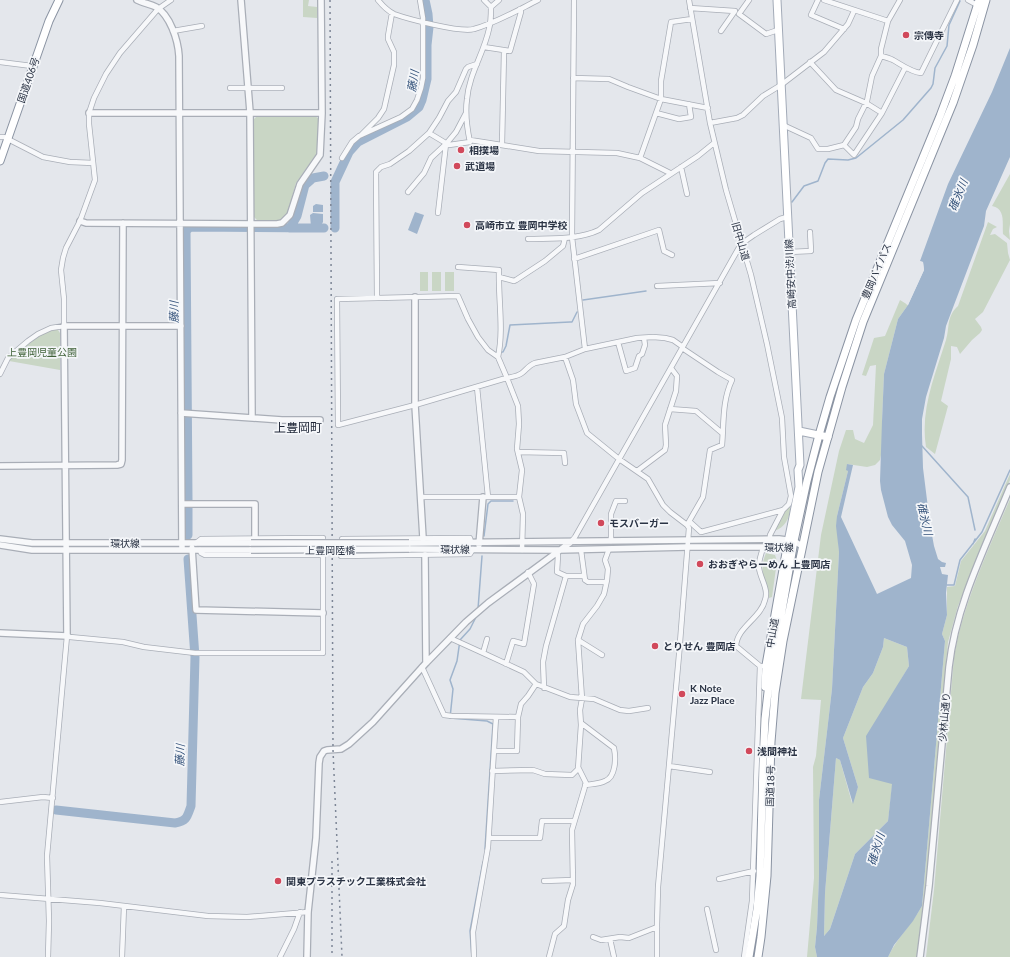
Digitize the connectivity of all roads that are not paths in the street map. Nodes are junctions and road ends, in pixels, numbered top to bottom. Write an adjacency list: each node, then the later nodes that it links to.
1 (58, 0): 43 (main road, 国道406号)
2 (138, 0): 24 (street)
3 (171, 0): 24 (street)
4 (241, 0): 48 (street)
5 (321, 0): 57 (street)
6 (378, 0): 27 (street)
7 (420, 0): 30 (street)
8 (484, 0): 22 (street)
9 (499, 0): 22 (street)
10 (538, 0): 25 (street)
11 (574, 0): 45 (street)
12 (689, 0): 23 (street, 旧中山道)
13 (749, 0): 34 (street)
14 (777, 0): 34 (main road, 高崎安中渋川線)
15 (818, 0): 33 (street)
16 (825, 0): 26 (street)
17 (900, 0): 29 (street)
18 (957, 0): 44 (street)
19 (968, 0): 21 (street)
20 (986, 0): 21 (main road, 豊岡バイパス)
21 (980, 5): 121 (main road, 豊岡バイパス); 122 (main road, 豊岡バイパス)
22 (491, 7): 31 (street)
23 (690, 8): 28 (street, 旧中山道); 36 (street)
24 (158, 9): 35 (street); 55 (street)
25 (520, 9): 31 (street); 38 (street)
26 (854, 11): 29 (street); 33 (street)
27 (392, 13): 30 (street); 65 (street)
28 (692, 19): 50 (street); 53 (street, 旧中山道)
29 (888, 21): 39 (street)
30 (424, 22): 31 (street); 65 (street)
31 (490, 24): 37 (street)
32 (202, 26): 35 (street)
33 (844, 29): 41 (street)
34 (778, 30): 46 (main road, 高崎安中渋川線)
35 (173, 31): 56 (street)
36 (721, 31)
37 (484, 46): 38 (street); 42 (street)
38 (504, 51): 70 (street)
39 (881, 56): 44 (street); 51 (street)
40 (0, 62): 43 (street)
41 (810, 62): 46 (street); 51 (street)
42 (477, 64): 58 (street); 63 (street)
43 (32, 66): 66 (main road, 国道406号)
44 (905, 68): 60 (street)
45 (573, 78): 50 (street); 72 (street)
46 (781, 85): 61 (street); 62 (main road, 高崎安中渋川線)
47 (230, 88): 48 (street)
48 (248, 88): 49 (street); 54 (street)
49 (282, 88)
50 (662, 99): 52 (street); 59 (street)
51 (866, 103): 60 (street); 71 (street)
52 (689, 104): 53 (street); 59 (street)
53 (708, 108): 61 (street, 旧中山道)
54 (250, 112): 56 (street); 57 (street); 86 (street)
55 (90, 113): 56 (street); 76 (street)
56 (179, 113): 85 (street)
57 (322, 113): 86 (street)
58 (466, 113): 67 (street); 69 (street)
59 (656, 113): 74 (street)
60 (882, 113): 71 (street)
61 (710, 123): 68 (street, 旧中山道)
62 (783, 125): 71 (street); 82 (main road, 高崎安中渋川線)
63 (429, 133): 69 (street); 100 (street)
64 (0, 136): 66 (street)
65 (359, 136): 73 (street)
66 (8, 139): 75 (main road, 国道406号); 76 (street)
67 (470, 140): 69 (street); 70 (street)
68 (714, 143): 77 (street); 91 (street, 旧中山道)
69 (446, 144): 79 (street); 81 (street)
70 (502, 145): 72 (street)
71 (844, 145)
72 (573, 151): 74 (street); 88 (street)
73 (342, 158)
74 (640, 158): 78 (street)
75 (0, 161)
76 (93, 163): 83 (street)
77 (681, 167): 78 (street); 80 (street)
78 (670, 174): 88 (street)
79 (408, 192)
80 (687, 194)
81 (438, 213)
82 (787, 217): 91 (street); 92 (main road, 高崎安中渋川線)
83 (80, 221): 84 (street); 101 (street)
84 (123, 223): 85 (street); 102 (street)
85 (180, 224): 86 (street); 103 (street)
86 (251, 224): 117 (street)
87 (810, 232): 92 (street)
88 (572, 237): 89 (street); 94 (street)
89 (565, 238): 90 (street); 96 (street)
90 (528, 239)
91 (741, 244): 97 (street); 130 (street, 旧中山道)
92 (789, 252): 119 (main road, 高崎安中渋川線)
93 (672, 255): 94 (street)
94 (574, 259): 107 (street)
95 (458, 267): 96 (street)
96 (499, 277): 108 (street)
97 (720, 283): 98 (street); 106 (street)
98 (657, 286)
99 (415, 297): 100 (street); 108 (street); 114 (street)
100 (377, 298): 114 (street)
101 (64, 326): 102 (street); 111 (street); 126 (street)
102 (122, 326): 103 (street); 126 (street)
103 (180, 326): 116 (street)
104 (644, 338): 105 (street); 105 (street); 106 (street)
105 (618, 342): 107 (street)
106 (682, 347): 110 (street); 120 (street)
107 (585, 349): 109 (street)
108 (498, 357): 112 (street)
109 (565, 357): 112 (street); 124 (street)
110 (671, 368): 115 (street); 124 (street)
111 (0, 374)
112 (507, 378): 113 (street); 123 (street)
113 (477, 387): 114 (street); 133 (street)
114 (415, 405): 132 (street)
115 (670, 409): 120 (street); 128 (street)
116 (181, 413): 117 (street); 136 (street)
117 (252, 418): 118 (street)
118 (320, 420)
119 (799, 431): 121 (main road); 129 (main road, 高崎安中渋川線)
120 (722, 433): 138 (street)
121 (819, 435): 122 (main road); 152 (main road, 豊岡バイパス)
122 (828, 437): 156 (main road, 豊岡バイパス)
123 (518, 452): 125 (street); 134 (street)
124 (619, 459): 128 (street); 147 (street)
125 (564, 463)
126 (66, 465): 127 (street); 149 (street)
127 (0, 466)
128 (637, 470): 138 (street)
129 (798, 470): 130 (street); 152 (main road, 高崎安中渋川線)
130 (788, 471): 137 (street, 旧中山道)
131 (1010, 487): 226 (street, 少林山通り)
132 (421, 497): 133 (street); 139 (street)
133 (486, 497): 134 (street); 145 (street)
134 (519, 497): 146 (street)
135 (625, 502): 148 (street)
136 (182, 504): 143 (street); 150 (street)
137 (783, 510): 138 (street); 142 (street, 旧中山道)
138 (689, 523): 141 (street)
139 (423, 538): 144 (street); 168 (street)
140 (0, 539): 149 (street, 環状線)
141 (688, 540): 142 (street, 環状線); 148 (street, 環状線); 157 (street)
142 (770, 540): 152 (street, 環状線)
143 (253, 541): 151 (street, 環状線); 154 (street, 上豊岡陸橋, bridge); 167 (street)
144 (471, 542): 145 (street, 環状線); 154 (street, 環状線)
145 (479, 542): 146 (street, 環状線); 158 (street)
146 (522, 542): 147 (street, 環状線); 162 (street)
147 (571, 542): 148 (street, 環状線); 166 (street)
148 (611, 542)
149 (67, 543): 150 (street, 環状線); 164 (street)
150 (182, 543): 151 (street, 環状線); 160 (street)
151 (194, 543): 161 (street)
152 (791, 544): 155 (street, 環状線); 156 (street, 環状線); 183 (main road, 中山道)
153 (0, 545): 164 (street, 環状線)
154 (409, 546): 158 (street, 環状線); 165 (street, 上豊岡陸橋, bridge)
155 (763, 546): 157 (street, 環状線); 183 (street)
156 (802, 546): 225 (main road, 国道18号)
157 (688, 547): 159 (street, 環状線); 192 (street)
158 (476, 549): 162 (street, 環状線); 168 (street)
159 (609, 549): 163 (street, 環状線); 172 (street)
160 (182, 550): 161 (street, 環状線); 164 (street, 環状線)
161 (192, 550): 165 (street, 環状線); 173 (street)
162 (522, 550): 166 (street, 環状線)
163 (581, 550): 166 (street, 環状線); 171 (street)
164 (67, 551): 175 (street)
165 (251, 552): 167 (street)
166 (556, 552): 169 (street); 170 (street)
167 (322, 555): 173 (street)
168 (425, 555): 182 (street)
169 (528, 572): 176 (street); 181 (street)
170 (566, 576): 171 (street); 185 (street)
171 (584, 576): 172 (street)
172 (606, 582): 178 (street)
173 (323, 613): 175 (street)
174 (0, 633): 175 (street)
175 (67, 636): 197 (street)
176 (450, 638): 179 (street); 182 (street)
177 (487, 639): 179 (street)
178 (578, 640): 180 (street); 186 (street)
179 (482, 653): 181 (street)
180 (602, 655)
181 (506, 664): 184 (street)
182 (424, 665): 188 (street); 210 (street)
183 (766, 665): 201 (street); 224 (main road, 国道18号)
184 (536, 684): 185 (street); 189 (street)
185 (544, 688): 186 (street)
186 (582, 699): 187 (street); 190 (street)
187 (648, 708)
188 (496, 717): 189 (street); 191 (street)
189 (518, 718): 191 (street)
190 (581, 723): 193 (street); 196 (street)
191 (494, 751): 194 (street)
192 (668, 766): 195 (street); 211 (street)
193 (578, 767): 194 (street); 196 (street)
194 (492, 771): 200 (street)
195 (710, 772)
196 (585, 785): 199 (street)
197 (53, 798): 198 (street); 206 (street)
198 (0, 802)
199 (574, 821): 200 (street); 203 (street)
200 (489, 838): 219 (street)
201 (754, 871): 202 (street); 223 (street)
202 (720, 879)
203 (573, 880): 204 (street); 220 (street)
204 (544, 881)
205 (0, 895): 206 (street)
206 (48, 898): 207 (street); 215 (street)
207 (124, 906): 209 (street); 216 (street)
208 (707, 909): 214 (street)
209 (300, 912): 210 (street); 217 (street)
210 (308, 912): 218 (street)
211 (656, 927): 213 (street); 222 (street)
212 (593, 937): 213 (street)
213 (610, 939): 221 (street)
214 (716, 950)
215 (48, 957)
216 (122, 957)
217 (280, 957)
218 (307, 957)
219 (474, 957)
220 (549, 957)
221 (614, 957)
222 (657, 957)
223 (744, 957)
224 (749, 957)
225 (758, 957)
226 (920, 957)

